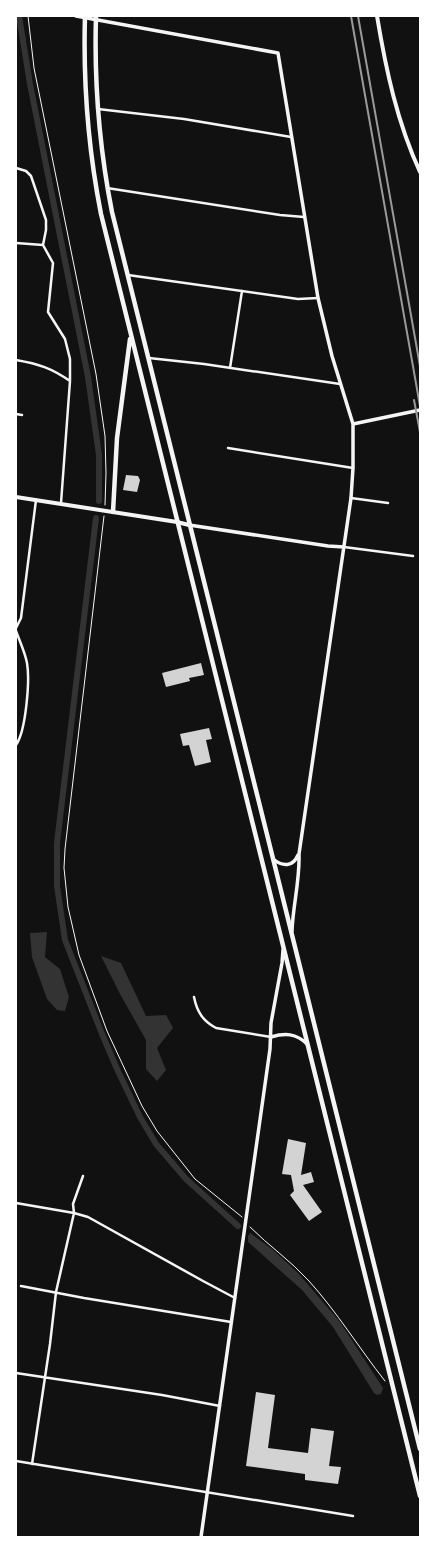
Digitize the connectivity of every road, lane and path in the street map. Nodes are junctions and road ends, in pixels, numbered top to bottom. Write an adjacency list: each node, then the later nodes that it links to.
1 (28, 16): 32 (path)
2 (76, 16): 4 (street)
3 (377, 16): 9 (main road)
4 (85, 17): 5 (street); 17 (highway)
5 (96, 18): 6 (highway); 7 (street)
6 (97, 109): 7 (street); 10 (highway)
7 (291, 136): 11 (street)
8 (16, 168): 13 (street)
9 (420, 172)
10 (107, 188): 11 (street); 14 (highway)
11 (304, 217): 16 (street)
12 (16, 243): 13 (street)
13 (43, 245): 21 (street)
14 (127, 275): 15 (street); 18 (highway)
15 (242, 291): 16 (street); 20 (street)
16 (318, 298): 22 (street)
17 (130, 334): 35 (highway); 37 (highway)
18 (148, 358): 20 (street); 38 (highway)
19 (16, 360): 21 (street)
20 (230, 368): 22 (street)
21 (70, 381): 34 (street)
22 (341, 384): 26 (street)
23 (420, 410): 26 (street)
24 (16, 414): 25 (street)
25 (22, 415)
26 (353, 424): 28 (street)
27 (228, 448): 28 (street)
28 (353, 468): 30 (street)
29 (16, 497): 31 (main road)
30 (350, 498): 33 (street); 39 (street)
31 (36, 500): 34 (main road); 41 (street)
32 (105, 503)
33 (388, 503)
34 (61, 504): 35 (main road)
35 (113, 512): 37 (main road)
36 (104, 518): 54 (path)
37 (177, 522): 38 (main road); 47 (highway)
38 (189, 525): 39 (street); 45 (highway)
39 (344, 547): 40 (street); 44 (street)
40 (413, 556)
41 (16, 628)
42 (16, 631): 43 (street)
43 (16, 745)
44 (299, 854): 45 (street); 46 (street)
45 (272, 858): 46 (highway)
46 (292, 936): 64 (highway)
47 (283, 948): 49 (street); 50 (highway)
48 (194, 997): 49 (street)
49 (271, 1037): 50 (street); 58 (street)
50 (307, 1044): 68 (highway)
51 (83, 1176): 53 (street)
52 (16, 1203): 53 (street)
53 (74, 1213): 57 (street); 58 (street)
54 (241, 1217)
55 (249, 1226): 62 (path)
56 (22, 1286): 57 (street)
57 (56, 1292): 59 (street); 61 (street)
58 (235, 1298): 59 (street)
59 (232, 1322): 63 (street)
60 (16, 1373): 61 (street)
61 (45, 1378): 63 (street); 66 (street)
62 (385, 1381)
63 (220, 1406): 67 (street)
64 (420, 1449)
65 (16, 1461): 66 (street)
66 (32, 1464): 67 (street)
67 (207, 1491): 69 (street); 70 (street)
68 (420, 1496)
69 (353, 1516)
70 (201, 1537)

